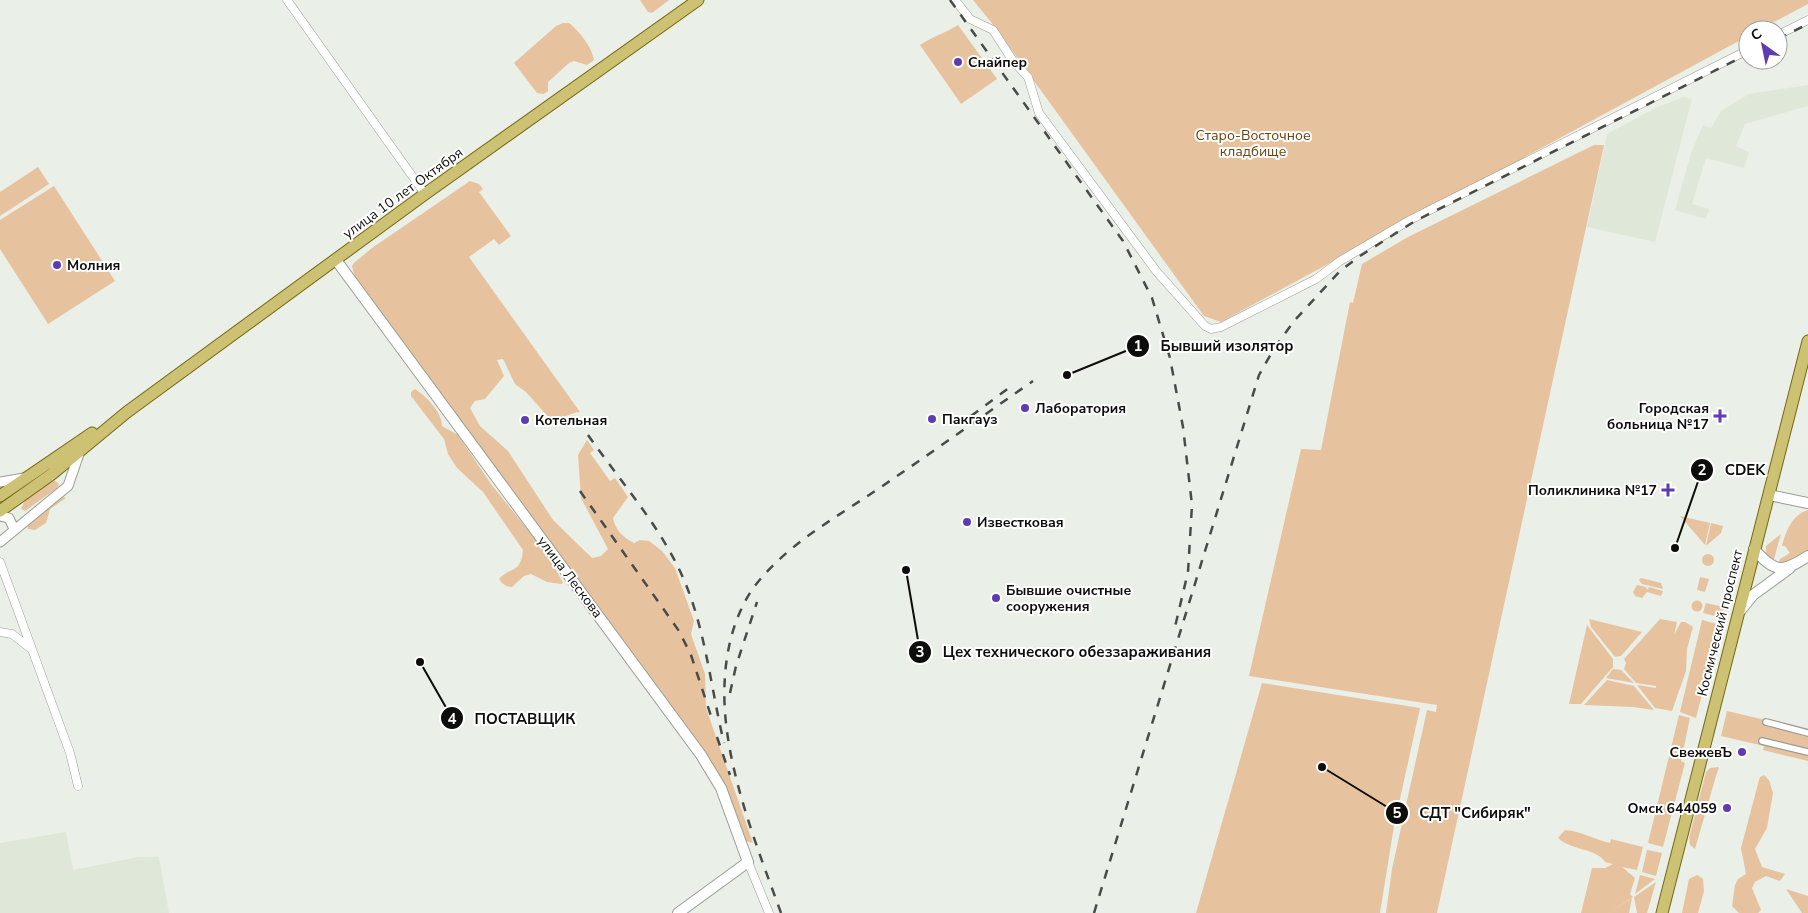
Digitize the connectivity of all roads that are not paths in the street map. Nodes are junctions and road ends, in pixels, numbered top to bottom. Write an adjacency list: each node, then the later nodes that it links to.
1 (287, 0): 7 (street)
2 (698, 0): 7 (main road, улица 10 лет Октября)
3 (955, 0): 6 (street)
4 (1808, 20): 5 (street)
5 (1788, 30)
6 (1738, 55)
7 (425, 194): 8 (main road, улица 10 лет Октября)
8 (336, 260): 10 (main road, улица 10 лет Октября); 35 (main road, улица Лескова)
9 (1808, 341): 14 (main road, Космический проспект)
10 (127, 412): 11 (main road, улица 10 лет Октября); 12 (main road, улица 10 лет Октября)
11 (80, 451): 17 (main road, улица 10 лет Октября); 19 (street)
12 (25, 478): 13 (street); 15 (main road, улица 10 лет Октября)
13 (0, 482)
14 (1769, 495): 16 (main road); 21 (main road, Космический проспект)
15 (0, 496)
16 (1808, 503)
17 (0, 511)
18 (0, 516): 19 (street)
19 (14, 529): 20 (street)
20 (0, 542)
21 (1754, 550): 24 (main road); 25 (main road, Космический проспект)
22 (1808, 556): 24 (main road)
23 (0, 562): 26 (street)
24 (1790, 568): 25 (main road)
25 (1736, 618): 38 (main road, Космический проспект)
26 (22, 626): 28 (street); 29 (street)
27 (0, 632): 28 (street)
28 (12, 634): 29 (street)
29 (31, 649): 34 (street)
30 (1766, 722): 31 (street)
31 (1808, 732)
32 (1762, 741): 33 (street)
33 (1808, 752)
34 (78, 786)
35 (748, 862): 36 (main road); 37 (street, улица Лескова)
36 (678, 913)
37 (769, 913)
38 (1662, 913)

